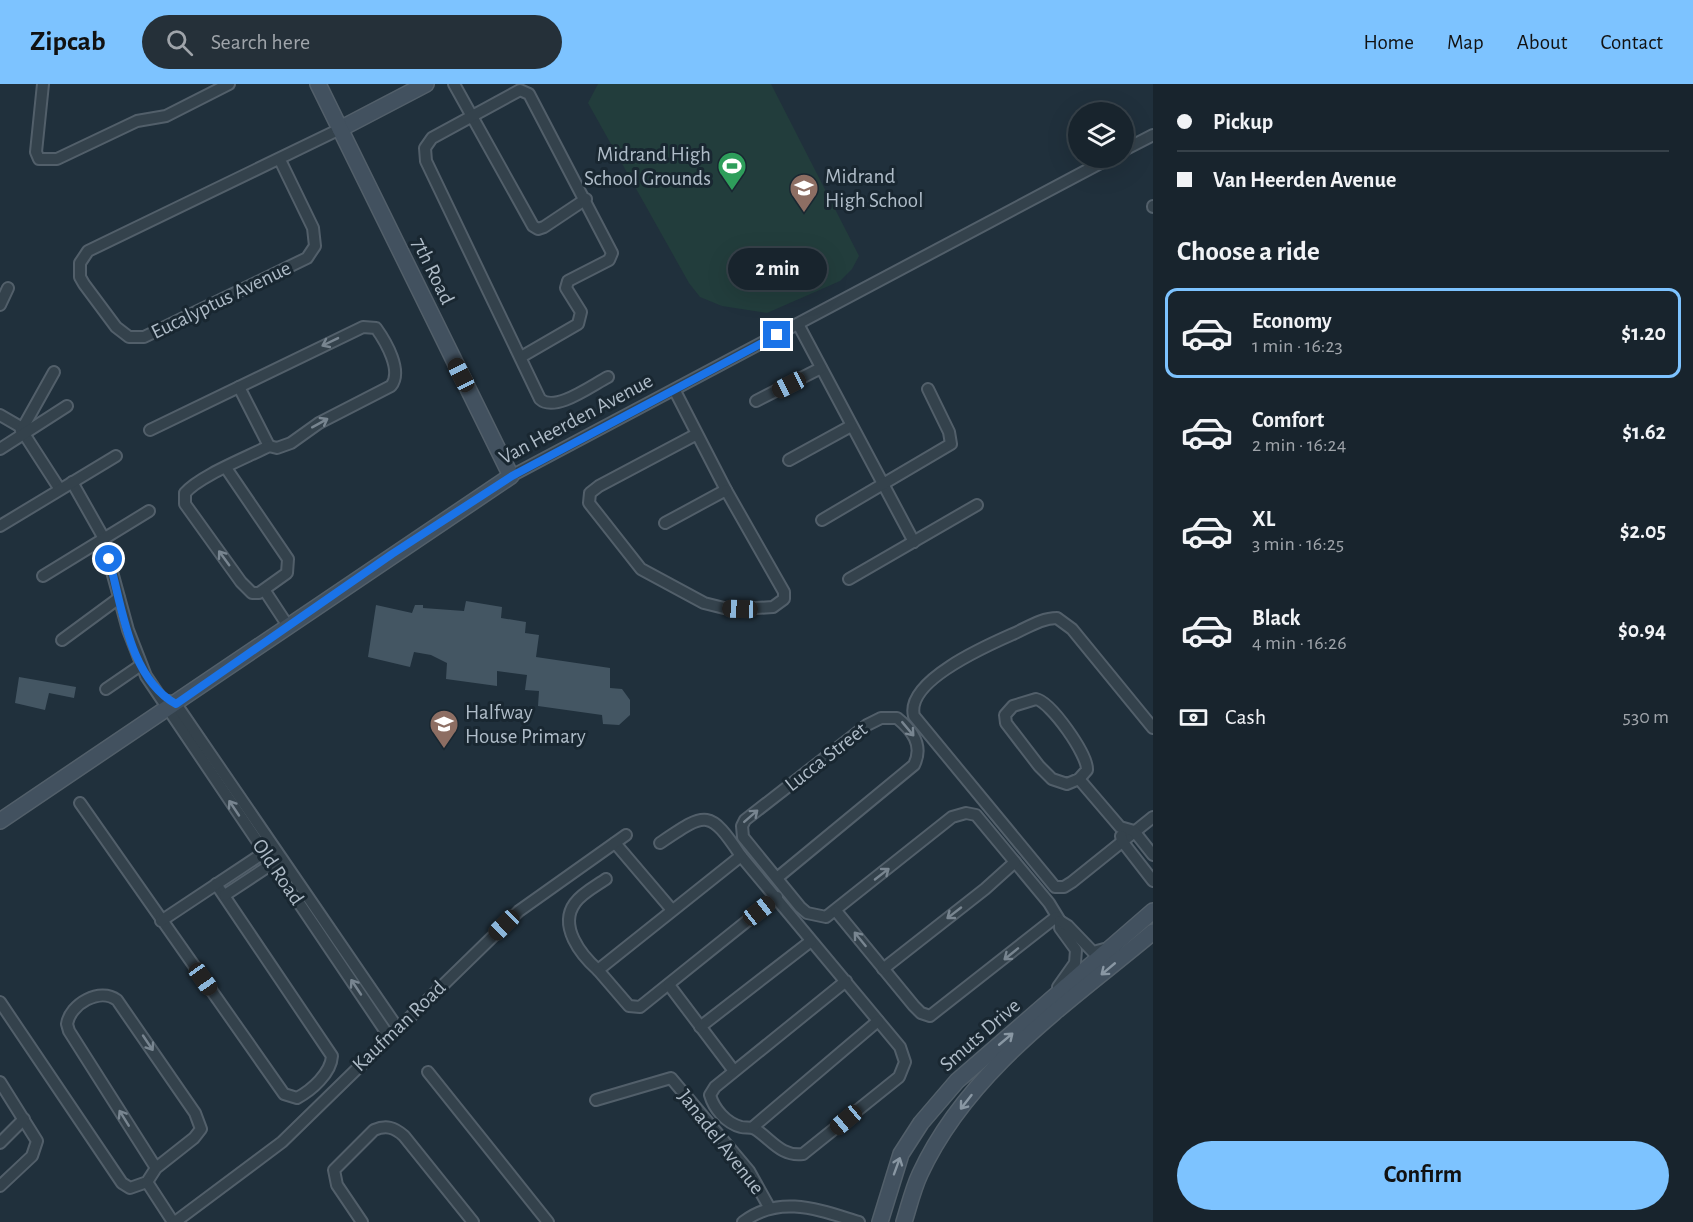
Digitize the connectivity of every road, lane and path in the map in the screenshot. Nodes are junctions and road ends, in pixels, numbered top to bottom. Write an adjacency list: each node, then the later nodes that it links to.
1 (43, 84): 2 (street)
2 (229, 84)
3 (318, 84): 7 (street, 7th Road)
4 (426, 84): 7 (street)
5 (454, 84): 6 (street)
6 (470, 117): 12 (street); 12 (street); 16 (street)
7 (340, 129): 10 (street, Eucalyptus Avenue); 35 (street, 7th Road)
8 (1153, 135): 9 (street)
9 (1134, 145)
10 (280, 160): 10 (street, Eucalyptus Avenue)
11 (1091, 168): 15 (street, Van Heerden Avenue)
12 (586, 199): 16 (street)
13 (8, 288): 14 (street)
14 (0, 305)
15 (798, 324): 17 (street); 22 (street, Van Heerden Avenue)
16 (521, 357): 19 (street)
17 (821, 368): 23 (street); 26 (street)
18 (54, 372): 28 (street)
19 (608, 377)
20 (239, 387): 27 (street); 30 (street); 30 (street, one-way to 20)
21 (927, 388): 37 (street)
22 (675, 391): 29 (street); 35 (street, Van Heerden Avenue)
23 (756, 401)
24 (67, 406): 28 (street)
25 (0, 415): 28 (street)
26 (851, 426): 33 (street); 37 (street)
27 (150, 430)
28 (22, 433): 31 (street); 38 (street)
29 (697, 434): 39 (street); 39 (street)
30 (270, 446): 34 (street)
31 (0, 449)
32 (116, 456): 36 (street)
33 (789, 460)
34 (226, 468): 49 (street); 49 (street, one-way to 34)
35 (512, 476): 51 (street, Van Heerden Avenue)
36 (72, 482): 38 (street); 45 (street, Old Road)
37 (883, 486): 42 (street); 46 (street)
38 (59, 488): 44 (street)
39 (726, 490): 43 (street)
40 (977, 505): 46 (street)
41 (149, 511): 45 (street)
42 (822, 520)
43 (665, 523)
44 (0, 526)
45 (104, 540): 47 (street); 50 (street, Old Road)
46 (914, 542): 48 (street)
47 (43, 576)
48 (849, 579)
49 (265, 591): 51 (street)
50 (120, 598): 52 (street); 53 (street, Old Road)
51 (288, 626): 55 (street, Van Heerden Avenue)
52 (62, 640)
53 (141, 665): 54 (street); 55 (street, Old Road)
54 (106, 689)
55 (169, 704): 60 (street, Van Heerden Avenue); 67 (street, Old Road)
56 (1153, 728): 64 (street)
57 (1080, 779): 57 (street); 61 (street)
58 (80, 803): 82 (street)
59 (1153, 817): 62 (street)
60 (0, 821)
61 (1120, 827): 62 (street); 64 (street)
62 (1134, 831): 64 (street); 68 (street)
63 (626, 835): 65 (street, Kaufman Road)
64 (1122, 841): 74 (street)
65 (615, 843): 78 (street); 95 (street, Kaufman Road)
66 (660, 843): 69 (street)
67 (269, 850): 70 (street, Old Road); 75 (street)
68 (1153, 855)
69 (741, 856): 77 (street); 78 (street)
70 (276, 861): 76 (street); 95 (street, Old Road); 97 (street, Old Road, one-way to 70)
71 (1015, 862): 79 (street, one-way to 71); 81 (street); 88 (street, one-way to 88)
72 (777, 878): 72 (street, Lucca Street, one-way to 72); 79 (street)
73 (606, 879): 89 (street)
74 (1153, 881)
75 (216, 884): 76 (street); 82 (street)
76 (225, 896): 82 (street)
77 (777, 897): 85 (street); 91 (street)
78 (672, 910): 89 (street)
79 (836, 911): 88 (street, one-way to 79)
80 (1153, 911): 84 (street, Smuts Drive)
81 (1058, 919): 86 (street); 87 (street); 88 (street, one-way to 88)
82 (161, 921)
83 (1153, 932): 116 (street, Smuts Drive, one-way to 116)
84 (1126, 937): 86 (street); 93 (street, Smuts Drive)
85 (811, 941): 90 (street); 96 (street)
86 (1088, 947): 87 (street)
87 (1076, 954): 93 (street)
88 (883, 969)
89 (598, 970): 91 (street)
90 (846, 981): 94 (street); 98 (street)
91 (669, 985): 96 (street)
92 (0, 1002): 106 (street)
93 (1035, 1015): 115 (street, Smuts Drive, one-way to 93)
94 (878, 1022): 103 (street); 103 (street)
95 (397, 1027): 97 (street, Kaufman Road)
96 (699, 1027): 98 (street)
97 (388, 1035): 109 (street, Kaufman Road)
98 (734, 1071): 103 (street)
99 (428, 1072): 112 (street)
100 (2, 1090): 102 (street)
101 (596, 1100): 108 (street, Janadel Avenue)
102 (24, 1119): 104 (street); 107 (street)
103 (753, 1128)
104 (0, 1143)
105 (156, 1168): 105 (street, one-way to 105); 106 (street)
106 (147, 1182): 109 (street)
107 (0, 1186)
108 (769, 1207): 113 (street); 114 (street)
109 (174, 1222)
110 (362, 1222): 111 (street)
111 (473, 1222)
112 (548, 1222)
113 (743, 1222)
114 (859, 1222)
115 (880, 1222)
116 (904, 1222)

